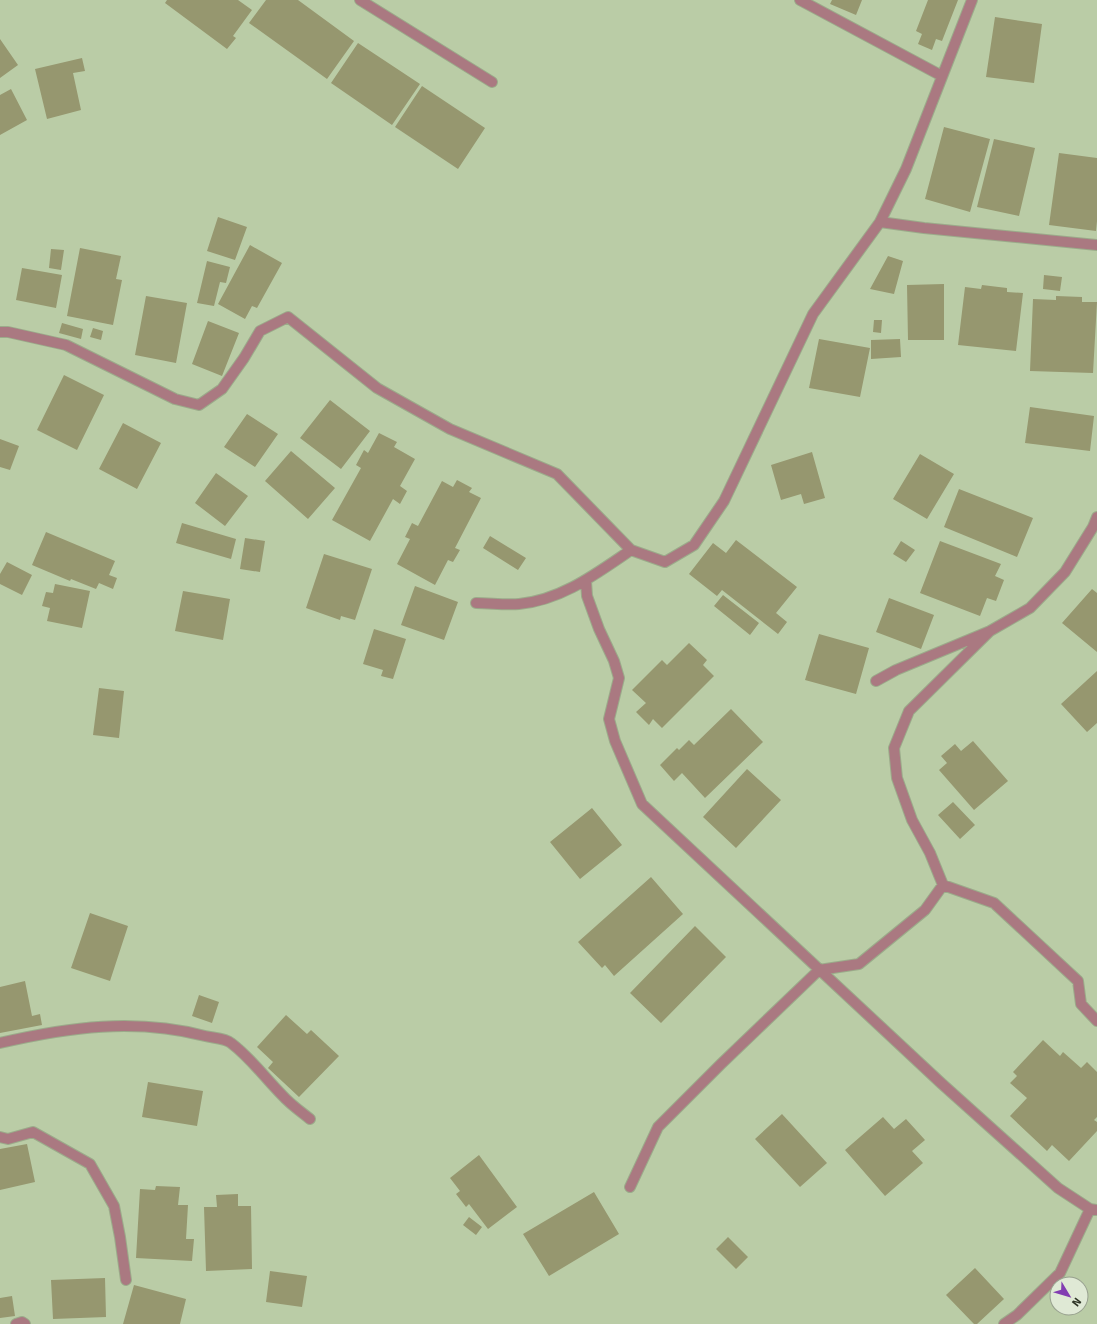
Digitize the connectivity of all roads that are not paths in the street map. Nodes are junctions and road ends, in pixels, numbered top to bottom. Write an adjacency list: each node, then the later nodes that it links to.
1 (360, 0): 5 (street)
2 (800, 0): 4 (street)
3 (972, 0): 4 (street)
4 (942, 76): 6 (street)
5 (492, 82)
6 (880, 222): 7 (street); 10 (street)
7 (1097, 246)
8 (0, 332): 10 (street)
9 (1097, 517): 13 (street)
10 (631, 550): 11 (street)
11 (586, 581): 12 (street); 16 (street)
12 (476, 603)
13 (990, 631): 14 (street); 15 (street)
14 (876, 681)
15 (943, 886): 16 (street); 17 (street)
16 (819, 970): 21 (street); 22 (street)
17 (1097, 1021)
18 (0, 1043): 19 (street)
19 (310, 1119)
20 (0, 1137): 23 (street)
21 (630, 1187)
22 (1094, 1209): 26 (street)
23 (126, 1280)
24 (16, 1324): 25 (street)
25 (25, 1324)
26 (1004, 1324)

